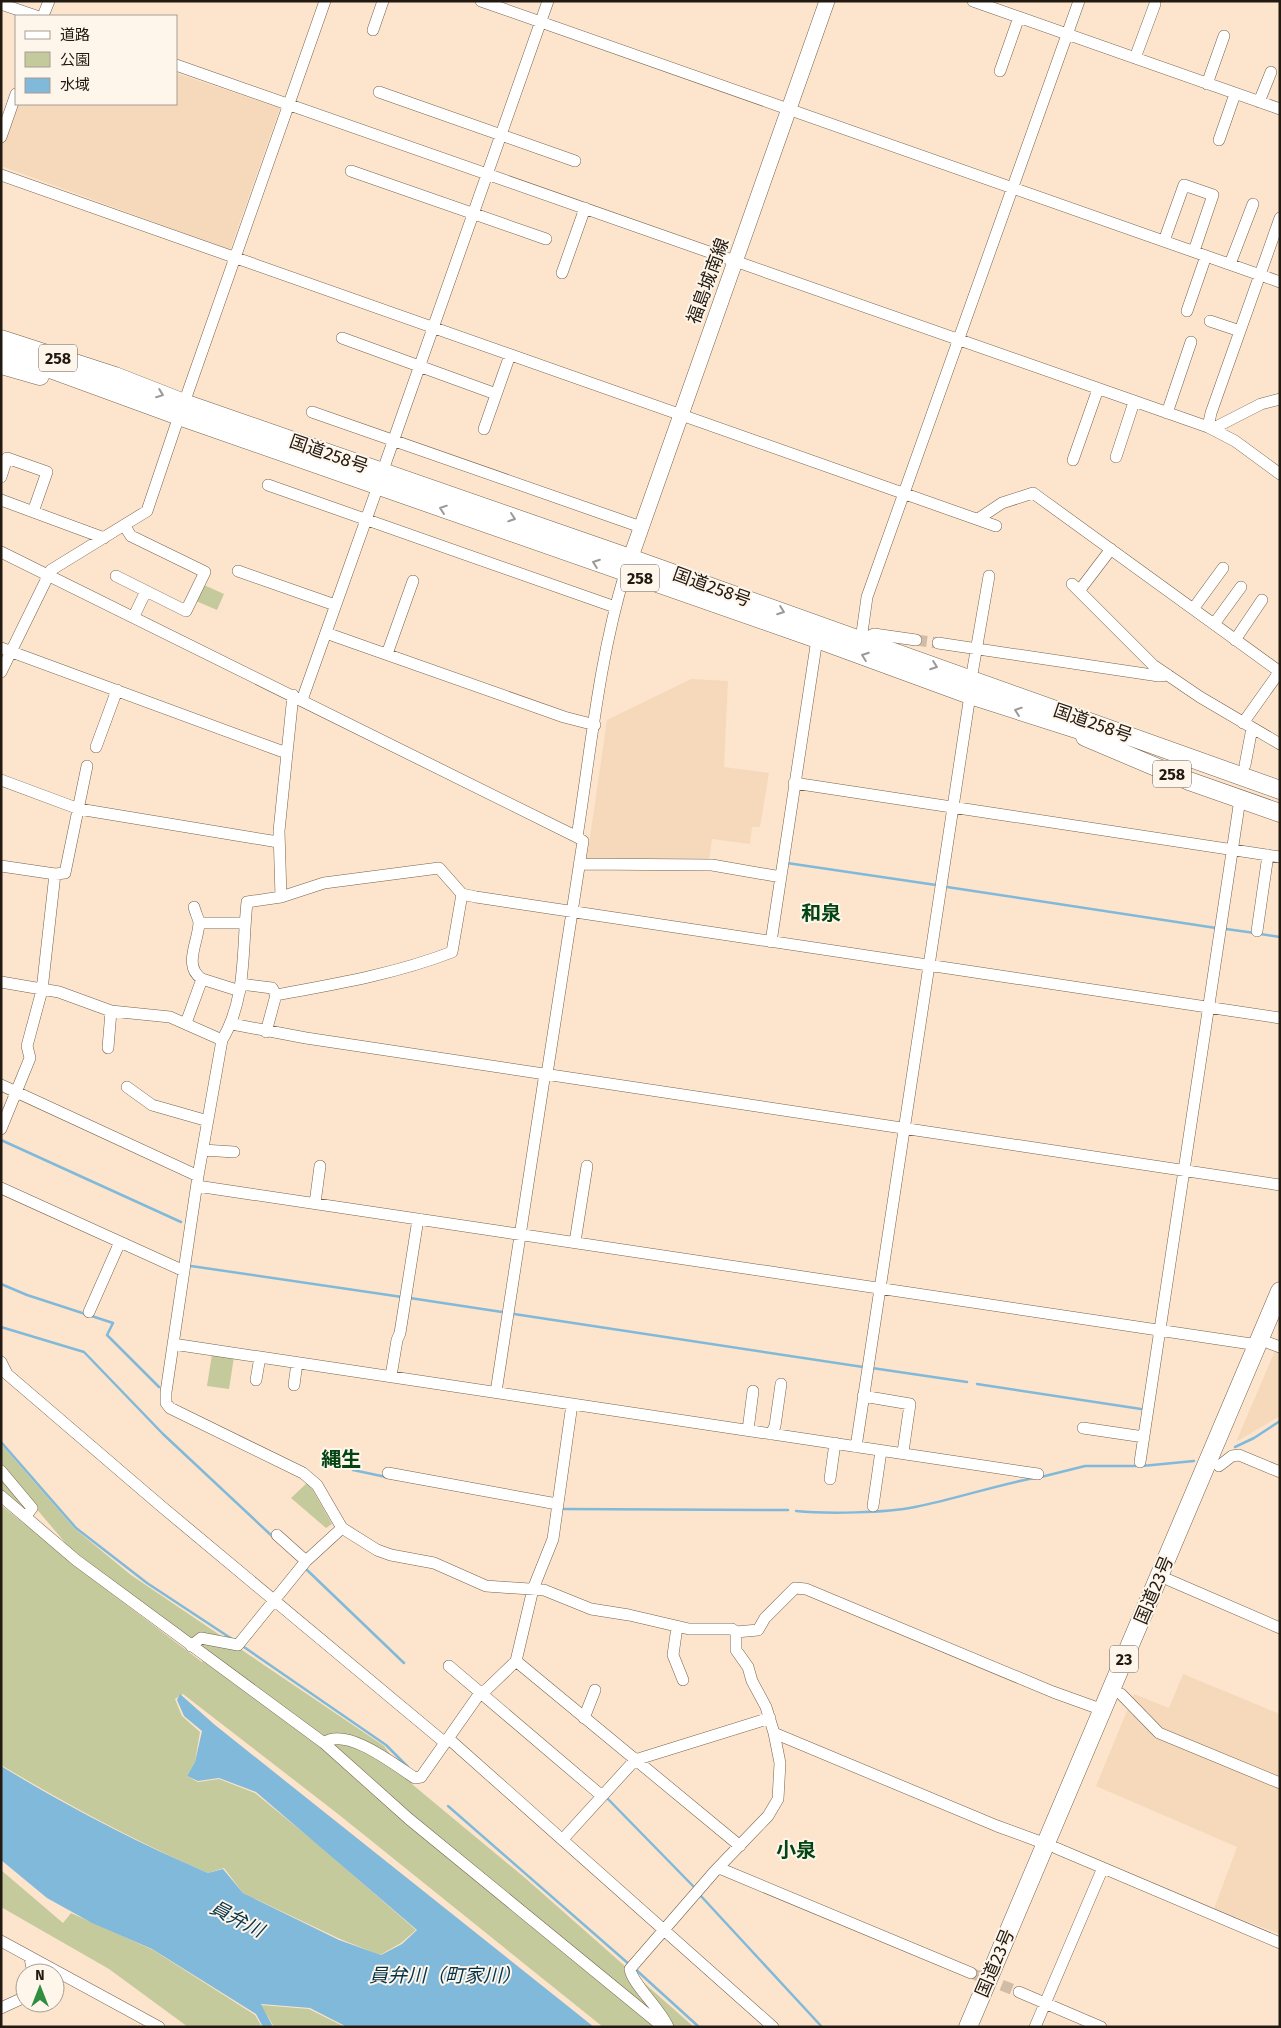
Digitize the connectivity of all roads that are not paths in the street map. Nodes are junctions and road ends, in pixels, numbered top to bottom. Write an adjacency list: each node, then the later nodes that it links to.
1 (48, 1): 12 (street)
2 (325, 1): 27 (street)
3 (382, 1): 15 (street)
4 (481, 1): 14 (street)
5 (548, 1): 14 (street)
6 (827, 1): 28 (main road, 福島城南線)
7 (973, 1): 13 (street)
8 (1079, 1): 16 (street)
9 (1, 4): 11 (street)
10 (1154, 4): 18 (street)
11 (33, 15)
12 (43, 15)
13 (1019, 17): 16 (street); 20 (street)
14 (540, 22): 28 (street); 30 (street)
15 (373, 30)
16 (1067, 34): 18 (street); 37 (street)
17 (1224, 36): 22 (street)
18 (1135, 58): 22 (street)
19 (178, 66): 27 (street)
20 (1000, 71)
21 (1271, 72): 26 (street)
22 (1207, 84): 24 (street)
23 (379, 92): 30 (street)
24 (1236, 94): 26 (street); 32 (street)
25 (15, 97): 31 (street)
26 (1259, 102): 29 (street)
27 (289, 105): 35 (street); 46 (street)
28 (789, 109): 37 (street); 47 (main road, 福島城南線)
29 (1280, 109)
30 (500, 136): 33 (street); 35 (street)
31 (1, 137)
32 (1219, 140)
33 (574, 161)
34 (351, 171): 40 (street)
35 (487, 174): 39 (street); 40 (street)
36 (1, 175): 46 (street)
37 (1012, 188): 43 (street); 59 (street)
38 (1253, 204): 48 (street)
39 (585, 208): 47 (street); 49 (street)
40 (473, 213): 42 (street); 54 (street)
41 (1280, 218): 50 (street)
42 (546, 239)
43 (1164, 240): 44 (street); 44 (street)
44 (1194, 251): 45 (street)
45 (1206, 256): 48 (street); 52 (street)
46 (236, 257): 54 (street); 71 (street)
47 (735, 262): 59 (street); 74 (main road, 福島城南線)
48 (1230, 264): 50 (street)
49 (562, 273)
50 (1260, 275): 51 (street); 56 (street)
51 (1280, 282)
52 (1187, 311)
53 (1210, 321): 56 (street)
54 (433, 327): 62 (street); 64 (street)
55 (1, 328): 66 (highway)
56 (1240, 331): 75 (street)
57 (342, 338): 64 (street)
58 (1, 339): 66 (highway, 国道258号 / 258)
59 (959, 340): 67 (street); 84 (street)
60 (1191, 342): 73 (street)
61 (1, 351): 65 (highway, 国道258号 / 258)
62 (510, 354): 68 (street); 74 (street)
63 (1, 365): 65 (highway)
64 (419, 367): 68 (street); 77 (street)
65 (70, 376): 71 (highway, 国道258号 / 258)
66 (115, 376): 71 (highway, 国道258号 / 258, one-way to 71)
67 (1098, 389): 70 (street); 79 (street)
68 (496, 394): 76 (street)
69 (1280, 399): 75 (street)
70 (1134, 402): 73 (street); 78 (street)
71 (181, 410): 82 (highway, 国道258号 / 258); 89 (street)
72 (312, 412): 77 (street)
73 (1166, 413): 75 (street)
74 (681, 415): 84 (street); 91 (main road, 福島城南線)
75 (1210, 428): 80 (street)
76 (484, 429)
77 (394, 441): 82 (street); 91 (street)
78 (1116, 457)
79 (1073, 460)
80 (1279, 470)
81 (1, 477): 86 (street)
82 (380, 479): 87 (street); 95 (highway, 国道258号 / 258)
83 (268, 485): 87 (street)
84 (906, 494): 88 (street); 112 (street)
85 (1, 500): 86 (street)
86 (33, 512): 92 (street)
87 (366, 519): 105 (street); 106 (street)
88 (978, 519): 90 (street); 93 (street)
89 (124, 525): 92 (street); 103 (street)
90 (996, 526)
91 (641, 527): 95 (main road, 福島城南線)
92 (104, 538): 98 (street)
93 (1111, 549): 107 (street); 121 (street)
94 (1, 552): 98 (street)
95 (628, 566): 106 (street); 111 (highway, 国道258号 / 258); 112 (highway, 国道258号 / 258, one-way to 112)
96 (1223, 568): 107 (street)
97 (238, 571): 105 (street)
98 (48, 575): 108 (street); 117 (street)
99 (116, 576): 103 (street)
100 (988, 576): 116 (street)
101 (414, 581): 118 (street)
102 (1241, 587): 109 (street)
103 (146, 591): 108 (street)
104 (1262, 600): 114 (street)
105 (335, 605): 110 (street)
106 (615, 607): 125 (street)
107 (1193, 609): 109 (street)
108 (134, 616): 124 (street)
109 (1214, 624): 114 (street)
110 (326, 632): 118 (street); 124 (street)
111 (816, 639): 122 (highway, 国道258号 / 258, one-way to 111); 136 (street)
112 (861, 640): 113 (street); 122 (highway, 国道258号 / 258, one-way to 122)
113 (916, 640)
114 (1235, 640): 120 (street)
115 (938, 643): 116 (street)
116 (976, 649): 121 (street); 122 (street)
117 (6, 650): 119 (street); 123 (street)
118 (388, 654): 125 (street)
119 (1, 672)
120 (1280, 672): 126 (street)
121 (1168, 675): 126 (street)
122 (970, 687): 127 (highway, 国道258号 / 258); 128 (highway, 国道258号 / 258, one-way to 122); 140 (street)
123 (117, 690): 130 (street); 131 (street)
124 (297, 698): 131 (street); 143 (street)
125 (595, 725): 143 (street)
126 (1247, 726): 129 (street); 132 (street)
127 (1106, 727): 132 (highway, 258); 137 (highway, 国道258号 / 258)
128 (1068, 728): 138 (highway, 258); 139 (highway, 国道258号 / 258)
129 (1280, 744)
130 (96, 747)
131 (287, 752): 144 (street)
132 (1245, 765): 134 (highway, 258)
133 (87, 766): 141 (street)
134 (1280, 777)
135 (1, 780): 141 (street)
136 (794, 783): 140 (street); 150 (street)
137 (1280, 790)
138 (1240, 799): 142 (highway, 258); 145 (street)
139 (1280, 800)
140 (953, 807): 145 (street); 159 (street)
141 (79, 810): 144 (street); 149 (street)
142 (1280, 813)
143 (577, 837): 147 (street)
144 (278, 842): 152 (street)
145 (1232, 850): 146 (street); 165 (street)
146 (1274, 856): 157 (street)
147 (579, 864): 150 (street); 154 (street)
148 (1, 866): 149 (street)
149 (55, 874): 163 (street)
150 (781, 877): 158 (street)
151 (462, 894): 152 (street); 154 (street); 164 (street)
152 (281, 897): 156 (street)
153 (194, 907): 155 (street)
154 (571, 911): 158 (street); 173 (street)
155 (199, 923): 156 (street); 160 (street)
156 (245, 923): 162 (street)
157 (1257, 931)
158 (771, 942): 159 (street)
159 (929, 966): 165 (street); 178 (street)
160 (202, 979): 162 (street); 168 (street)
161 (1, 982): 163 (street)
162 (240, 988): 164 (street); 169 (street)
163 (42, 990): 166 (street); 176 (street)
164 (276, 995): 170 (street)
165 (1209, 1008): 167 (street); 184 (street)
166 (111, 1011): 168 (street); 172 (street)
167 (1280, 1018)
168 (186, 1023): 171 (street)
169 (232, 1024): 170 (street); 171 (street)
170 (266, 1032): 173 (street)
171 (222, 1040): 177 (street)
172 (108, 1048)
173 (546, 1074): 178 (street); 190 (street)
174 (1, 1085): 176 (street)
175 (127, 1086): 177 (street)
176 (17, 1091): 179 (street); 185 (street)
177 (208, 1121): 180 (street)
178 (904, 1128): 184 (street); 194 (street)
179 (1, 1129)
180 (203, 1150): 181 (street); 185 (street)
181 (234, 1152)
182 (320, 1166): 188 (street)
183 (587, 1166): 192 (street)
184 (1184, 1170): 186 (street); 198 (street)
185 (198, 1181): 188 (street); 193 (street)
186 (1280, 1185)
187 (1, 1188): 191 (street)
188 (315, 1203): 189 (street)
189 (418, 1219): 190 (street); 204 (street)
190 (520, 1234): 192 (street); 210 (street)
191 (120, 1242): 193 (street); 196 (street)
192 (575, 1242): 194 (street)
193 (184, 1271): 199 (street)
194 (879, 1288): 198 (street); 211 (street)
195 (1280, 1291): 200 (highway, 国道23号 / 23)
196 (89, 1312)
197 (1280, 1318): 200 (highway, 国道23号 / 23)
198 (1160, 1330): 200 (street); 216 (street)
199 (173, 1344): 201 (street); 232 (street)
200 (1269, 1345): 222 (highway, 国道23号 / 23); 248 (highway, 国道23号 / 23)
201 (260, 1357): 203 (street); 206 (street)
202 (1, 1362): 205 (street)
203 (297, 1363): 204 (street); 208 (street)
204 (391, 1376): 210 (street)
205 (4, 1377): 237 (street)
206 (256, 1380)
207 (781, 1384): 215 (street)
208 (294, 1385)
209 (753, 1390): 214 (street)
210 (496, 1392): 212 (street)
211 (863, 1396): 218 (street); 220 (street)
212 (572, 1404): 214 (street); 229 (street)
213 (1083, 1428): 216 (street)
214 (748, 1430): 215 (street)
215 (771, 1434): 217 (street)
216 (1144, 1437): 221 (street)
217 (835, 1443): 218 (street); 227 (street)
218 (856, 1447): 219 (street)
219 (881, 1451): 220 (street); 230 (street)
220 (903, 1452): 226 (street)
221 (1140, 1462)
222 (1219, 1466): 224 (street); 235 (highway, 国道23号 / 23)
223 (1, 1472): 231 (street)
224 (1280, 1472)
225 (388, 1473): 229 (street)
226 (1038, 1474)
227 (830, 1478)
228 (1, 1496): 231 (street)
229 (557, 1504): 236 (street)
230 (873, 1506)
231 (26, 1516): 241 (street)
232 (342, 1528): 234 (street); 236 (street)
233 (277, 1536): 234 (street)
234 (306, 1561): 237 (street)
235 (1169, 1580): 239 (street); 247 (highway, 国道23号 / 23)
236 (533, 1589): 238 (street); 242 (street)
237 (275, 1601): 241 (street); 252 (street)
238 (676, 1627): 240 (street); 244 (street)
239 (1280, 1628)
240 (736, 1632): 248 (street); 250 (street)
241 (191, 1646): 253 (street)
242 (516, 1661): 246 (street); 249 (street)
243 (449, 1666): 246 (street)
244 (683, 1680)
245 (595, 1690): 249 (street)
246 (480, 1693): 252 (street); 256 (street)
247 (1121, 1694): 255 (street); 259 (highway, 国道23号 / 23)
248 (1103, 1710): 259 (highway, 国道23号 / 23)
249 (584, 1718): 254 (street)
250 (770, 1718): 251 (street); 254 (street)
251 (774, 1733): 258 (street); 259 (street)
252 (447, 1740): 253 (street); 257 (street)
253 (324, 1743): 273 (street)
254 (635, 1760): 256 (street); 258 (street)
255 (1280, 1783)
256 (602, 1796): 257 (street)
257 (563, 1839): 262 (street)
258 (740, 1846): 260 (street)
259 (1051, 1846): 261 (street); 276 (highway, 国道23号 / 23); 277 (highway, 国道23号 / 23)
260 (719, 1868): 262 (street); 267 (street)
261 (1102, 1870): 264 (street); 270 (street)
262 (664, 1929): 274 (street); 275 (street)
263 (1, 1941): 265 (street)
264 (1280, 1943)
265 (30, 1958): 266 (street); 272 (street)
266 (31, 1963)
267 (971, 1973)
268 (1019, 1992): 270 (street)
269 (15, 2001): 271 (street)
270 (1045, 2003): 278 (street); 279 (street)
271 (1, 2008)
272 (159, 2027)
273 (663, 2027)
274 (668, 2027)
275 (773, 2027)
276 (968, 2027)
277 (980, 2027)
278 (1035, 2027)
279 (1101, 2027)

